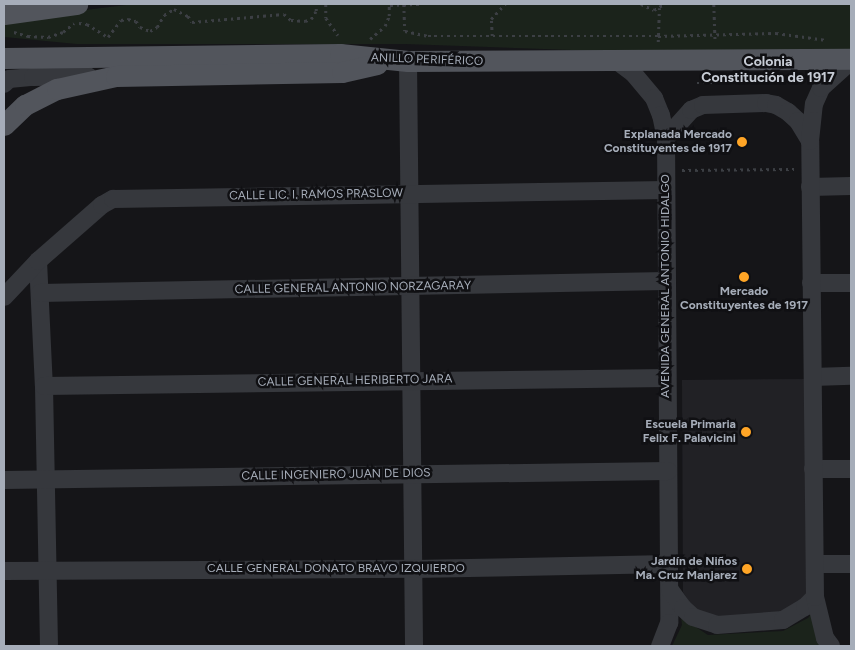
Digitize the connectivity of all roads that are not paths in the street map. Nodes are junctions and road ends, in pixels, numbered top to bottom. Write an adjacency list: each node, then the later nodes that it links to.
1 (74, 4): 2 (main road)
2 (7, 22)
3 (4, 58): 5 (main road, ANILLO PERIFÉRICO)
4 (851, 60): 6 (main road, ANILLO PERIFÉRICO); 11 (street)
5 (399, 61): 6 (main road, ANILLO PERIFÉRICO); 7 (main road); 15 (street)
6 (617, 61): 10 (street, AVENIDA GENERAL ANTONIO HIDALGO)
7 (116, 76): 8 (street); 9 (main road)
8 (4, 84)
9 (4, 125)
10 (666, 138): 11 (street); 14 (street, AVENIDA GENERAL ANTONIO HIDALGO)
11 (810, 141): 12 (street)
12 (810, 178): 13 (street); 18 (street)
13 (851, 186)
14 (666, 190): 15 (street, CALLE LIC. I. RAMOS PRASLOW); 17 (street, AVENIDA GENERAL ANTONIO HIDALGO)
15 (409, 193): 16 (street, CALLE LIC. I. RAMOS PRASLOW); 20 (street)
16 (38, 262): 21 (street); 22 (street, CALLE LIC. I. RAMOS PRASLOW)
17 (666, 281): 20 (street, CALLE GENERAL ANTONIO NORZAGARAY); 25 (street, AVENIDA GENERAL ANTONIO HIDALGO)
18 (811, 283): 19 (street); 24 (street)
19 (851, 283)
20 (410, 287): 21 (street, CALLE GENERAL ANTONIO NORZAGARAY); 26 (street)
21 (40, 293): 27 (street)
22 (4, 297)
23 (851, 376): 24 (street)
24 (813, 377): 28 (street)
25 (667, 378): 26 (street, CALLE GENERAL HERIBERTO JARA); 30 (street, AVENIDA GENERAL ANTONIO HIDALGO)
26 (411, 380): 27 (street, CALLE GENERAL HERIBERTO JARA); 31 (street)
27 (44, 386): 32 (street)
28 (813, 469): 29 (street); 35 (street)
29 (851, 469)
30 (668, 472): 31 (street, CALLE INGENIERO JUAN DE DIOS); 34 (street, AVENIDA GENERAL ANTONIO HIDALGO)
31 (413, 474): 32 (street, CALLE INGENIERO JUAN DE DIOS); 37 (street)
32 (46, 479): 33 (street, CALLE INGENIERO JUAN DE DIOS); 38 (street)
33 (4, 480)
34 (669, 564): 37 (street, CALLE GENERAL DONATO BRAVO IZQUIERDO); 40 (street, AVENIDA GENERAL ANTONIO HIDALGO)
35 (815, 564): 36 (street); 41 (street)
36 (851, 564)
37 (414, 569): 38 (street, CALLE GENERAL DONATO BRAVO IZQUIERDO); 43 (street)
38 (48, 570): 39 (street, CALLE GENERAL DONATO BRAVO IZQUIERDO); 42 (street)
39 (4, 571)
40 (670, 590): 41 (street); 44 (street, AVENIDA GENERAL ANTONIO HIDALGO)
41 (815, 597): 45 (street)
42 (49, 646)
43 (414, 646)
44 (660, 646)
45 (831, 646)

